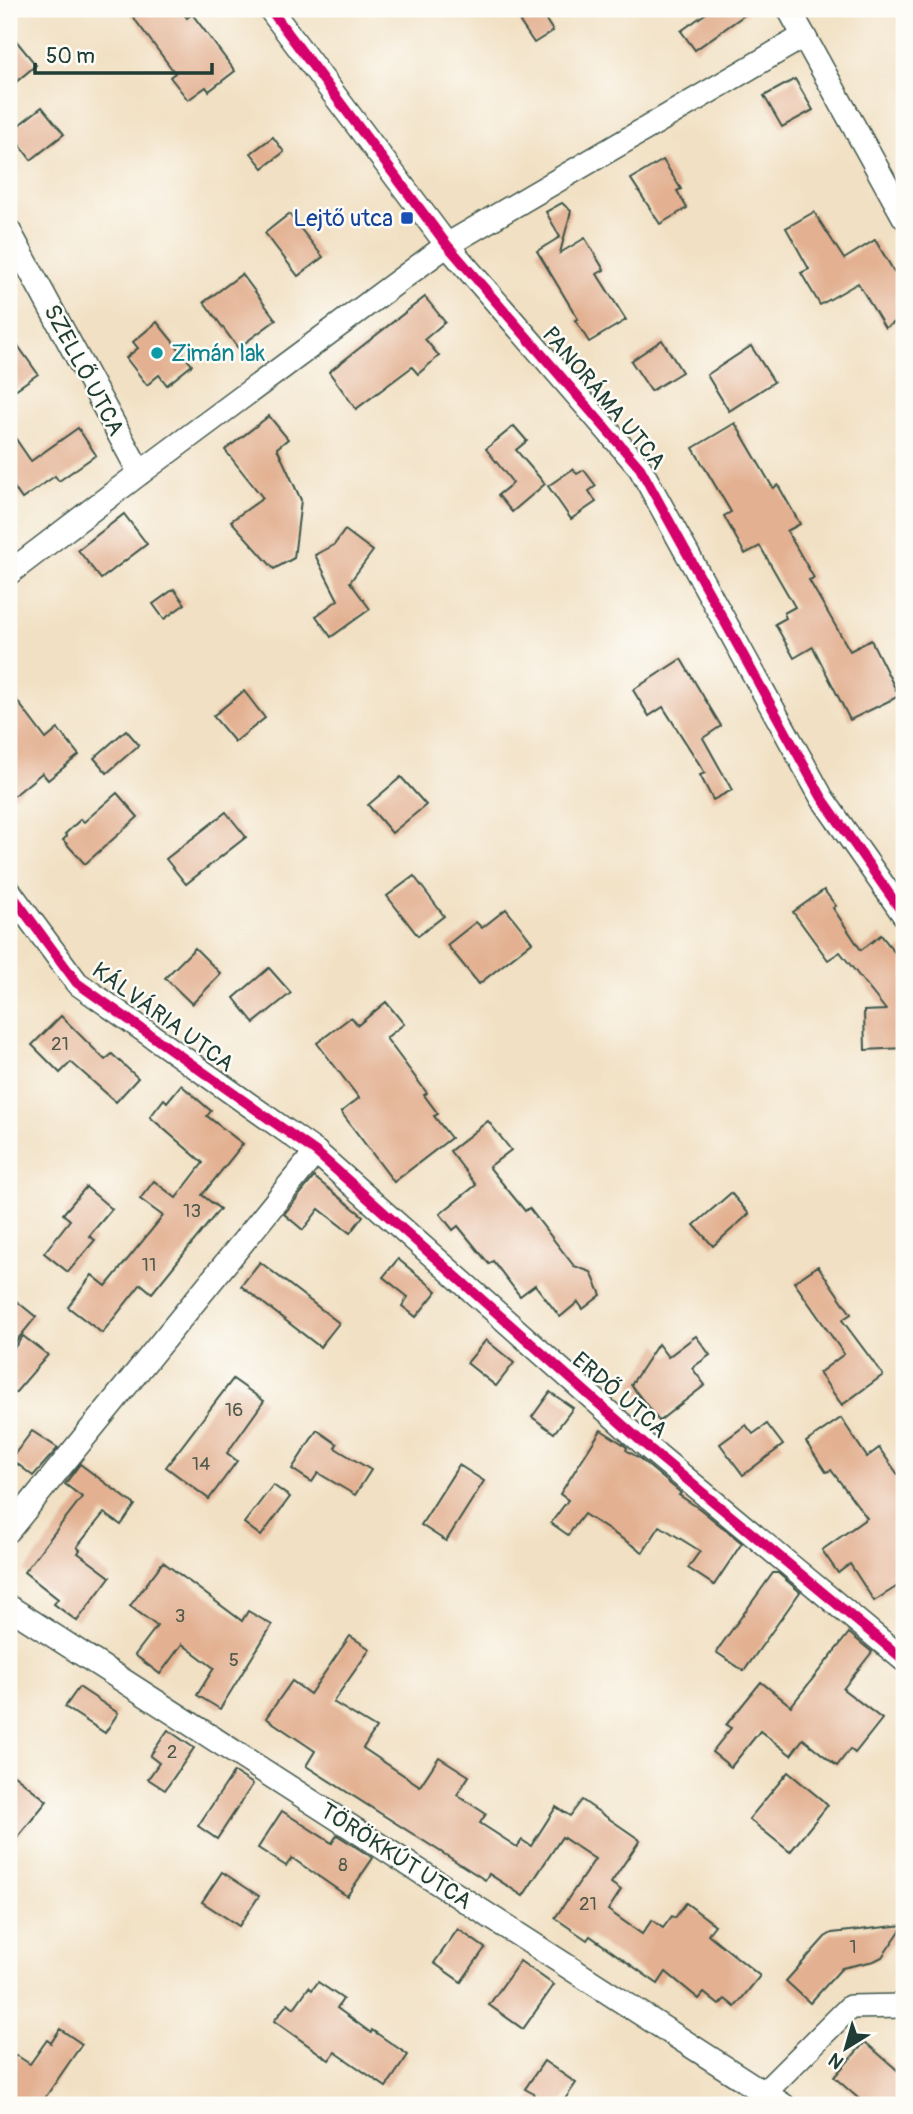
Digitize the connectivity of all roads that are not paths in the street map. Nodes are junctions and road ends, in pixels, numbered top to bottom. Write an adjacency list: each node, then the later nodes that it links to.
1 (271, 9): 6 (street, PANORÁMA UTCA)
2 (789, 9): 3 (street)
3 (804, 36): 4 (street); 6 (street)
4 (904, 217)
5 (9, 231): 7 (street, SZELLŐ UTCA)
6 (447, 245): 7 (street); 10 (street, PANORÁMA UTCA)
7 (140, 473): 8 (street)
8 (9, 573)
9 (9, 891): 11 (street, KÁLVÁRIA UTCA)
10 (904, 915)
11 (316, 1152): 12 (street); 14 (street, ERDŐ UTCA)
12 (12, 1520)
13 (9, 1606): 16 (street, TÖRÖKKÚT UTCA)
14 (904, 1660)
15 (904, 2006): 16 (street)
16 (774, 2099)

